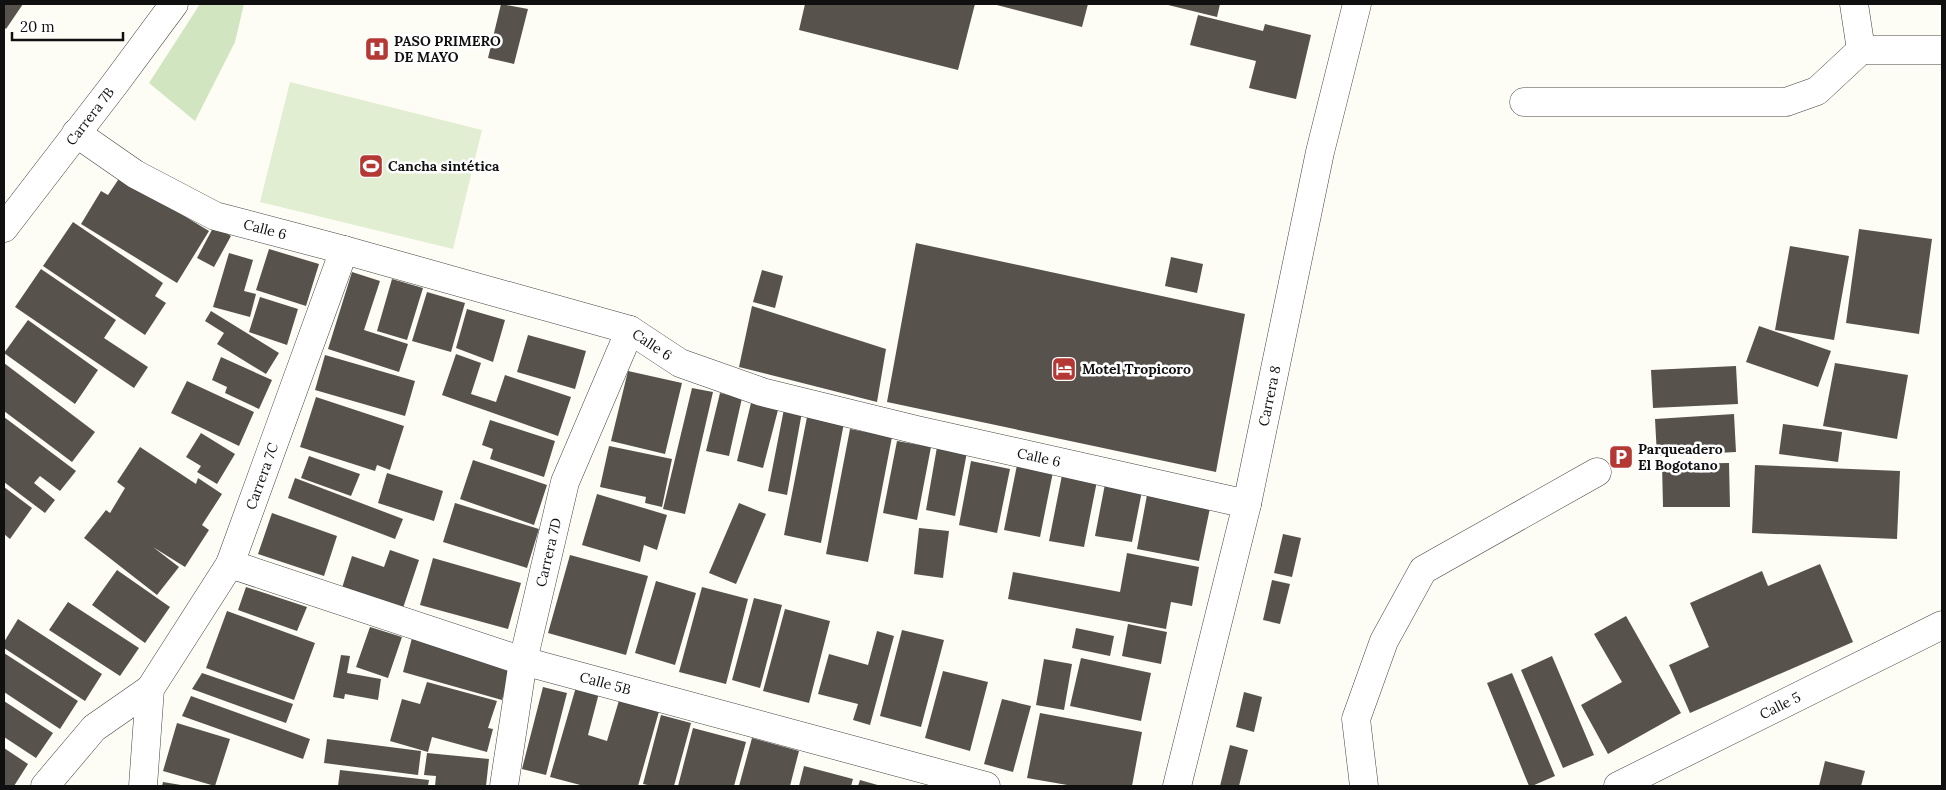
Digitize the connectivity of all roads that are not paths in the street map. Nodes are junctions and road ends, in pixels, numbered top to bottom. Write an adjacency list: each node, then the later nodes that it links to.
1 (174, 4): 7 (street, Carrera 7B)
2 (1357, 4): 12 (street, Carrera 8)
3 (1854, 4): 4 (street)
4 (1861, 50): 5 (street); 6 (street)
5 (1942, 50)
6 (1524, 102)
7 (76, 133): 8 (street, Carrera 7B); 9 (street, Calle 6)
8 (4, 228)
9 (344, 250): 10 (street, Calle 6); 13 (street, Carrera 7C)
10 (630, 330): 12 (street, Calle 6); 15 (street, Carrera 7D)
11 (1597, 472): 22 (street)
12 (1247, 504): 21 (street, Carrera 8)
13 (230, 564): 15 (street, Calle 5B); 16 (street, Carrera 7C)
14 (1942, 625): 23 (street, Calle 5)
15 (523, 661): 19 (street, Carrera 7D); 20 (street, Calle 5B)
16 (150, 690): 17 (street, Carrera 7C); 18 (street, Carrera 7C)
17 (46, 786)
18 (143, 786)
19 (504, 786)
20 (986, 786)
21 (1177, 786)
22 (1364, 786)
23 (1618, 786)

